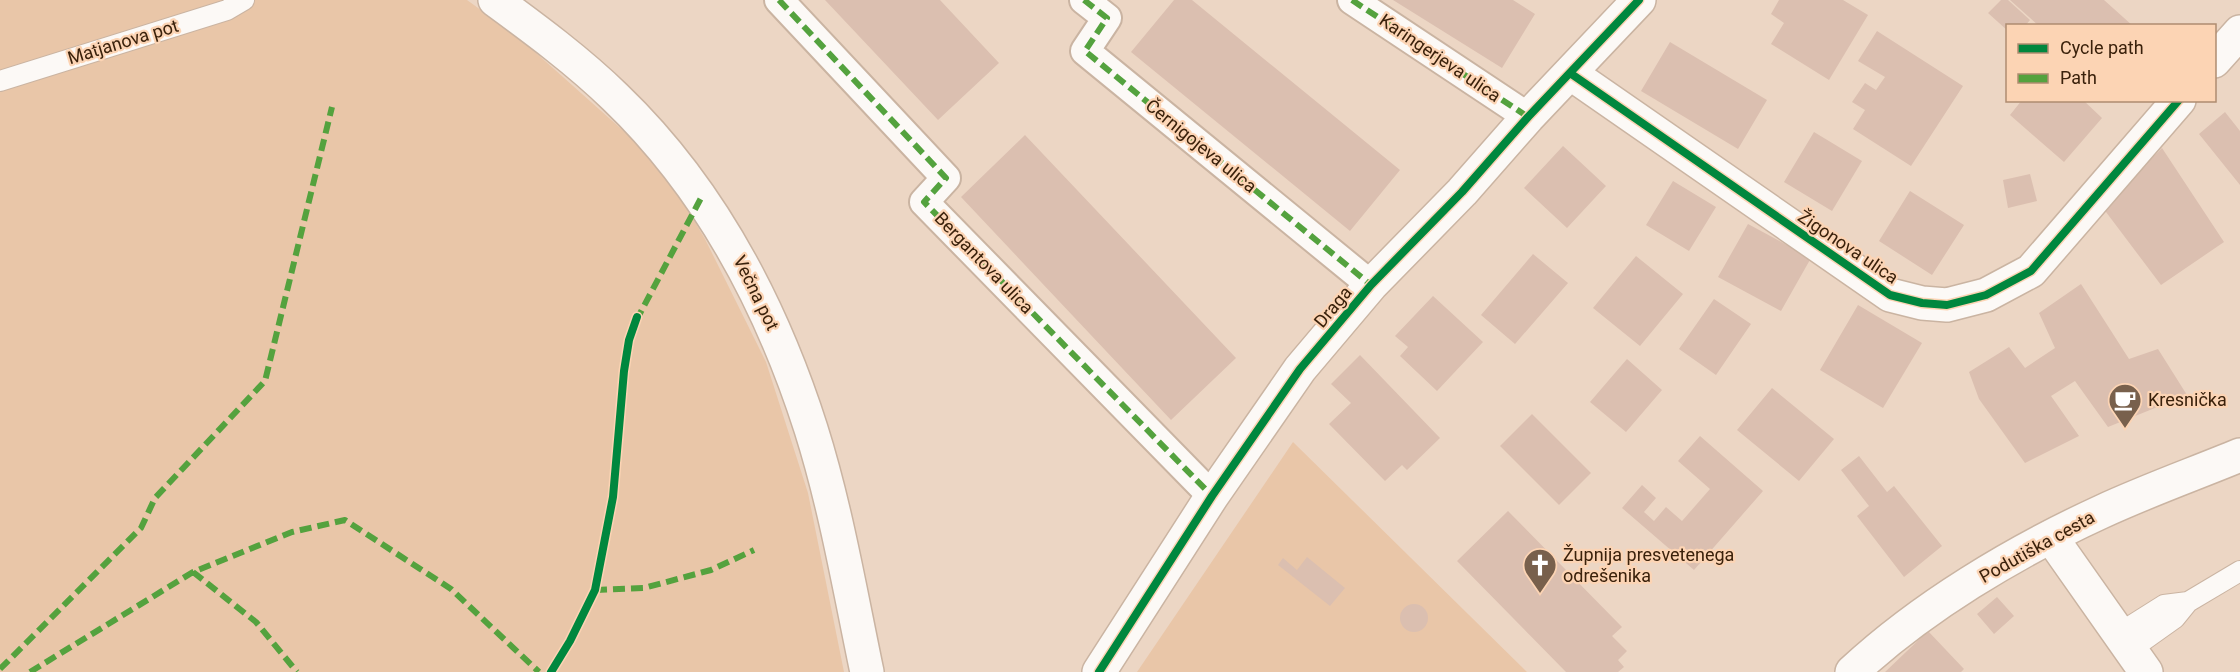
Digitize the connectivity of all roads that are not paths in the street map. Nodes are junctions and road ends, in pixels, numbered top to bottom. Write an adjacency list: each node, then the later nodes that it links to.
1 (244, 0): 10 (lane, Matjanova pot)
2 (495, 0): 19 (street, Večna pot)
3 (779, 0): 15 (street, Bergantova ulica)
4 (1084, 0): 13 (street, Černigojeva ulica)
5 (1352, 0): 12 (street, Karingerjeva ulica)
6 (1639, 0): 9 (street, Draga)
7 (2240, 33): 8 (street)
8 (2216, 59)
9 (1570, 73): 11 (street, Žigonova ulica); 12 (street, Draga)
10 (0, 81)
11 (2177, 102)
12 (1528, 117): 13 (street, Draga)
13 (1371, 285): 15 (street, Draga)
14 (2240, 455): 16 (street, Podutiška cesta)
15 (1212, 496): 20 (street, Draga)
16 (2051, 537): 18 (street); 21 (street, Podutiška cesta)
17 (2240, 571): 18 (lane)
18 (2131, 652)
19 (867, 672)
20 (1099, 672)
21 (1852, 672)

